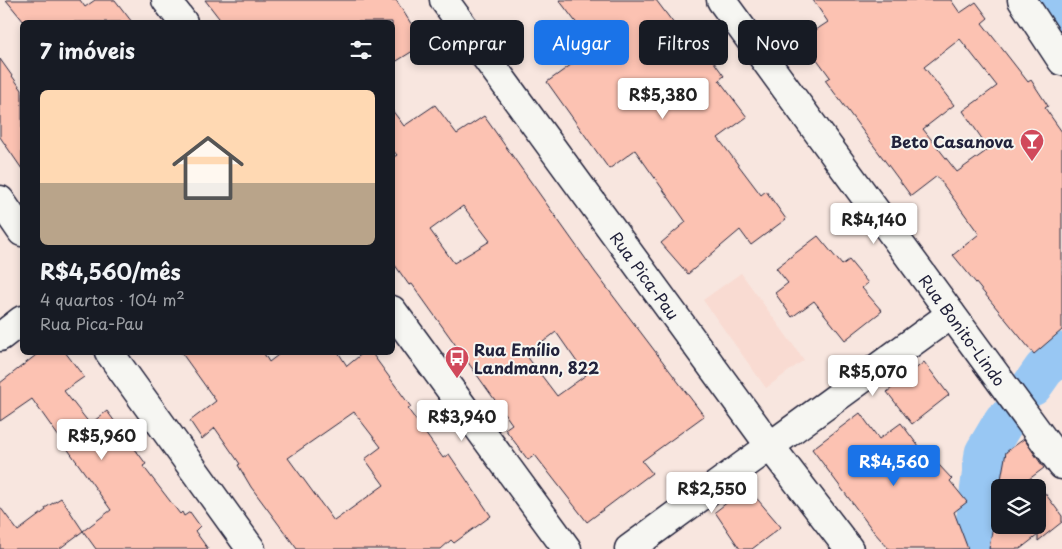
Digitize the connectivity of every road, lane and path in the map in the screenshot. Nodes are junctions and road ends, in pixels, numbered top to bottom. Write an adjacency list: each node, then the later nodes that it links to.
1 (166, 0): 5 (street)
2 (444, 0): 14 (street, Rua Pica-Pau)
3 (721, 0): 10 (street, Rua Bonito-Lindo)
4 (1022, 0): 6 (street)
5 (181, 20)
6 (1062, 61)
7 (0, 200): 8 (street)
8 (20, 229)
9 (395, 314): 17 (street)
10 (950, 314): 14 (street); 15 (street, Rua Bonito-Lindo)
11 (20, 322): 12 (street)
12 (0, 337)
13 (112, 355): 16 (street)
14 (770, 446): 18 (street); 19 (street, Rua Pica-Pau)
15 (1062, 466)
16 (251, 549)
17 (567, 549)
18 (629, 549)
19 (849, 549)

